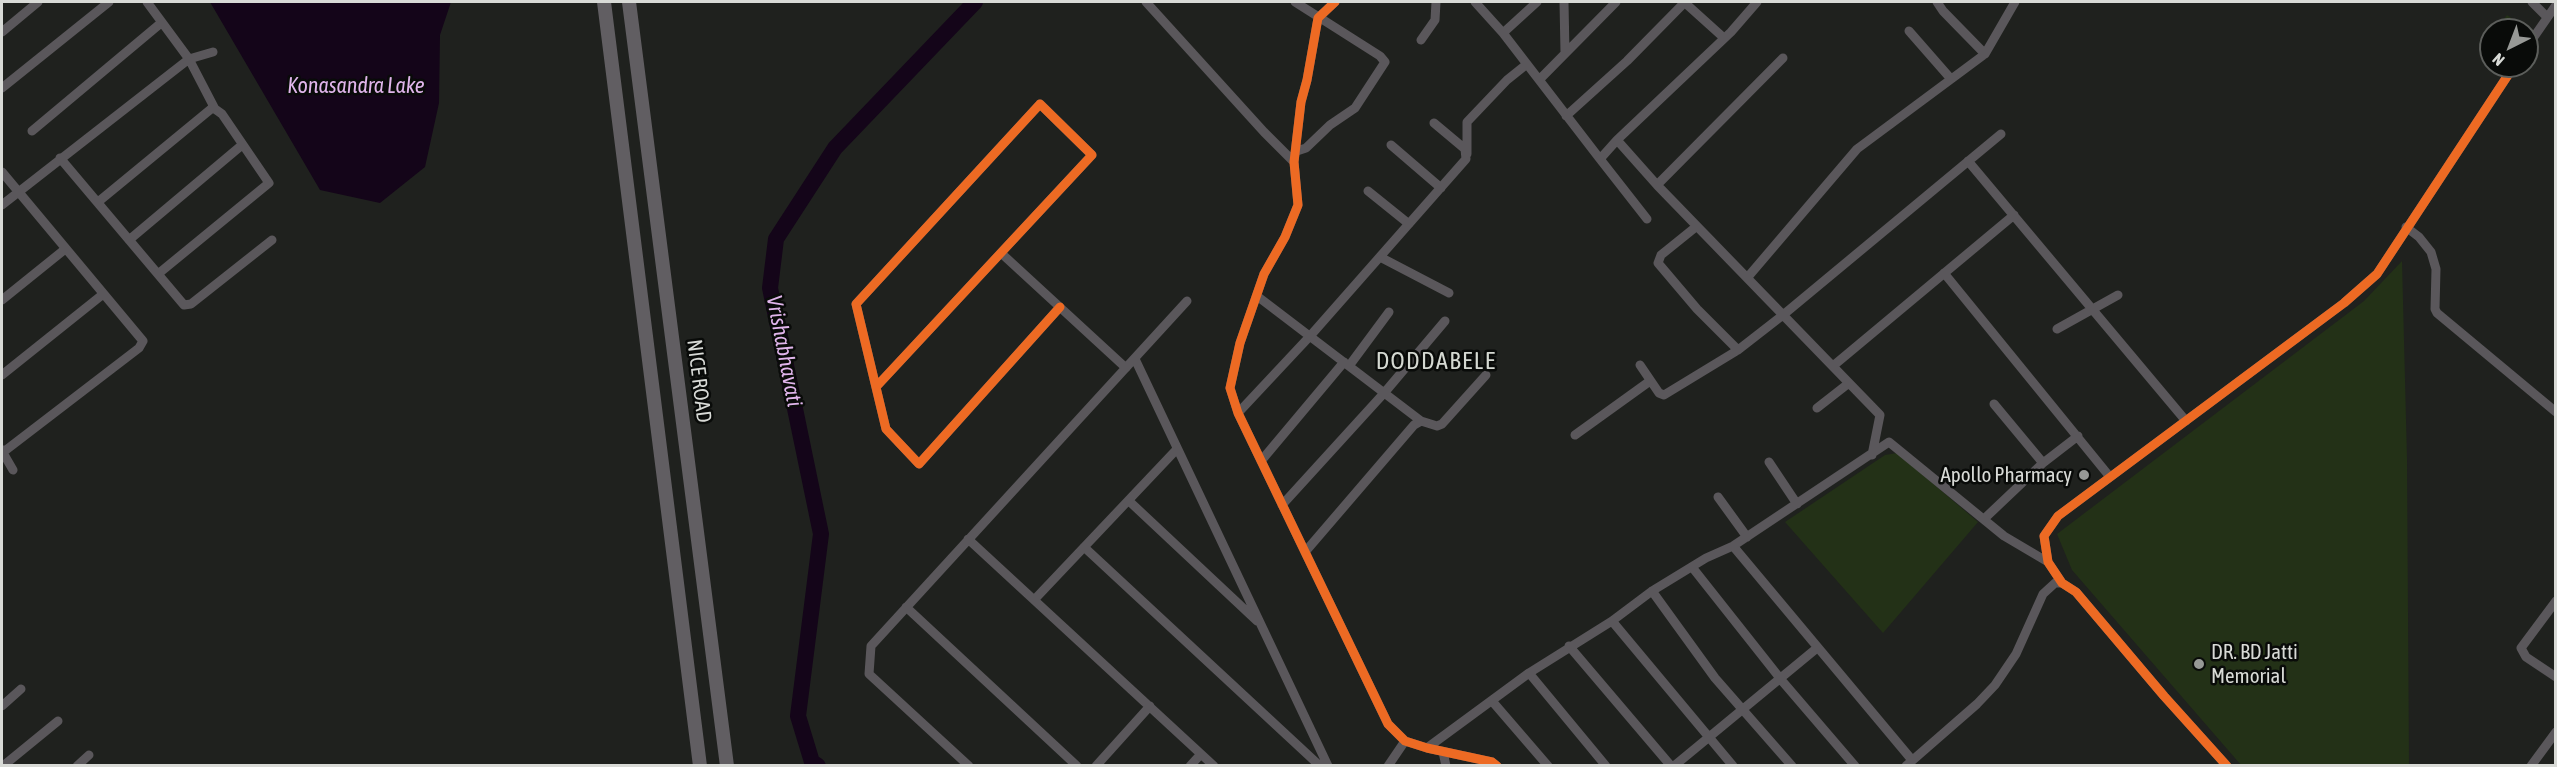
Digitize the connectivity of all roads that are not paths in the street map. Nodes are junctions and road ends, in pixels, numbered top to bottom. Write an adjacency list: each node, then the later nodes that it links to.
1 (38, 2): 25 (street)
2 (109, 2): 38 (street)
3 (147, 2): 22 (street)
4 (604, 2): 154 (highway)
5 (630, 2): 155 (highway, NICE ROAD)
6 (1146, 2): 52 (street)
7 (1295, 2): 21 (street)
8 (1335, 2): 21 (street)
9 (1436, 2): 28 (street)
10 (1475, 2): 26 (street)
11 (1537, 2): 26 (street)
12 (1564, 2): 30 (street)
13 (1616, 2): 30 (street)
14 (1685, 2): 27 (street); 40 (street)
15 (1757, 2): 27 (street)
16 (1937, 2): 31 (street)
17 (2015, 2): 31 (street)
18 (2532, 2): 20 (street)
19 (2544, 2): 20 (street)
20 (2552, 10): 23 (street)
21 (1318, 18): 47 (street); 47 (street)
22 (161, 23): 33 (street); 42 (street)
23 (2539, 29)
24 (1909, 31): 37 (street)
25 (2, 32)
26 (1503, 33): 34 (street)
27 (1724, 38): 44 (street)
28 (1421, 40)
29 (213, 52): 33 (street)
30 (1565, 53): 36 (street)
31 (1985, 54): 37 (street)
32 (1783, 58): 54 (street)
33 (189, 59): 39 (street); 49 (street)
34 (1527, 64): 36 (street); 48 (street)
35 (2506, 78): 64 (street)
36 (1540, 79): 40 (street)
37 (1951, 79): 72 (street)
38 (2, 88)
39 (215, 109): 46 (street); 58 (street)
40 (1566, 116): 50 (street)
41 (1434, 123): 48 (street)
42 (32, 131)
43 (2001, 134): 51 (street)
44 (1617, 140): 50 (street); 54 (street)
45 (1391, 145): 55 (street)
46 (242, 146): 65 (street); 71 (street)
47 (1297, 151): 52 (street)
48 (1467, 154): 55 (street)
49 (60, 158): 56 (street); 58 (street)
50 (1600, 159): 61 (street)
51 (1968, 161): 60 (street); 82 (street)
52 (1294, 162): 76 (street)
53 (2, 172): 56 (street)
54 (1657, 185): 63 (street)
55 (1440, 188): 62 (street)
56 (17, 191): 59 (street); 67 (street)
57 (1368, 191): 62 (street)
58 (98, 202): 65 (street)
59 (2, 205)
60 (2014, 215): 70 (street); 80 (street)
61 (1647, 219)
62 (1409, 224): 69 (street)
63 (1697, 226): 72 (street); 86 (street)
64 (2406, 227): 100 (street); 103 (street)
65 (129, 240): 71 (street)
66 (272, 240): 71 (street)
67 (64, 250): 74 (street); 77 (street)
68 (1001, 253): 79 (street); 96 (street); 96 (street)
69 (1380, 257): 73 (street); 85 (street)
70 (1944, 273): 90 (street); 105 (street)
71 (158, 274)
72 (1747, 278): 82 (street)
73 (1449, 293)
74 (102, 295): 92 (street); 107 (street)
75 (2118, 295): 80 (street)
76 (1257, 296): 85 (street); 101 (street)
77 (2, 300)
78 (1187, 301): 87 (street)
79 (1060, 308): 91 (street); 96 (street)
80 (2093, 310): 84 (street); 103 (street)
81 (1389, 312): 88 (street)
82 (1783, 315): 86 (street); 90 (street)
83 (1445, 321): 97 (street)
84 (2057, 329)
85 (1311, 335): 88 (street); 101 (street)
86 (1738, 350): 94 (street)
87 (1135, 359): 91 (street); 106 (street)
88 (1347, 364): 97 (street); 109 (street)
89 (1640, 364): 94 (street)
90 (1833, 366): 95 (street)
91 (1126, 368): 120 (street)
92 (2, 375)
93 (1486, 375): 102 (street)
94 (1650, 381): 104 (street)
95 (1849, 383): 99 (street); 108 (street)
96 (876, 387)
97 (1385, 392): 102 (street); 117 (street)
98 (1994, 404): 111 (street)
99 (1817, 408)
100 (2556, 412)
101 (1238, 413): 109 (street)
102 (1421, 421): 123 (street)
103 (2186, 421): 113 (street)
104 (1575, 435)
105 (2078, 436): 111 (street); 113 (street)
106 (1177, 449): 115 (street); 132 (street)
107 (2, 451): 112 (street)
108 (1872, 455): 116 (street); 118 (street)
109 (1261, 461): 117 (street)
110 (1769, 462): 116 (street)
111 (2043, 464): 118 (street)
112 (13, 470)
113 (2110, 477): 124 (street)
114 (1718, 497): 119 (street)
115 (1129, 501): 122 (street); 132 (street)
116 (1797, 504): 119 (street)
117 (1282, 505): 123 (street)
118 (1984, 519): 124 (street)
119 (1747, 537): 121 (street)
120 (968, 539): 128 (street); 130 (street)
121 (1733, 546): 125 (street); 134 (street)
122 (1084, 548): 128 (street); 161 (street)
123 (1305, 552): 146 (street)
124 (2048, 562): 126 (street)
125 (1692, 567): 127 (street); 137 (street)
126 (2062, 583): 151 (street); 172 (street)
127 (1652, 591): 131 (street); 142 (street)
128 (1034, 600): 141 (street)
129 (2556, 601): 136 (street)
130 (906, 607): 156 (street); 157 (street)
131 (1612, 621): 133 (street); 145 (street)
132 (1261, 625): 162 (street)
133 (1569, 646): 135 (street); 168 (street)
134 (1817, 648): 137 (street); 151 (street)
135 (1529, 673): 139 (street); 167 (street)
136 (2556, 677)
137 (1780, 679): 142 (street); 171 (street)
138 (21, 689): 140 (street)
139 (1492, 701): 147 (street); 166 (street)
140 (2, 705)
141 (1150, 706): 149 (street); 158 (street)
142 (1743, 710): 145 (street); 170 (street)
143 (58, 721): 152 (street)
144 (2556, 732): 173 (street)
145 (1709, 737): 168 (street); 169 (street)
146 (1405, 741): 147 (street); 163 (street)
147 (1427, 748): 148 (street)
148 (1443, 752): 164 (street); 165 (street)
149 (1201, 754): 159 (street); 160 (street)
150 (89, 755): 153 (street)
151 (1909, 763)
152 (3, 765)
153 (77, 765)
154 (700, 765)
155 (727, 765)
156 (969, 765)
157 (1077, 765)
158 (1096, 765)
159 (1190, 765)
160 (1214, 765)
161 (1320, 765)
162 (1328, 765)
163 (1388, 765)
164 (1446, 765)
165 (1497, 765)
166 (1548, 765)
167 (1606, 765)
168 (1672, 765)
169 (1733, 765)
170 (1792, 765)
171 (1855, 765)
172 (2227, 765)
173 (2531, 765)

